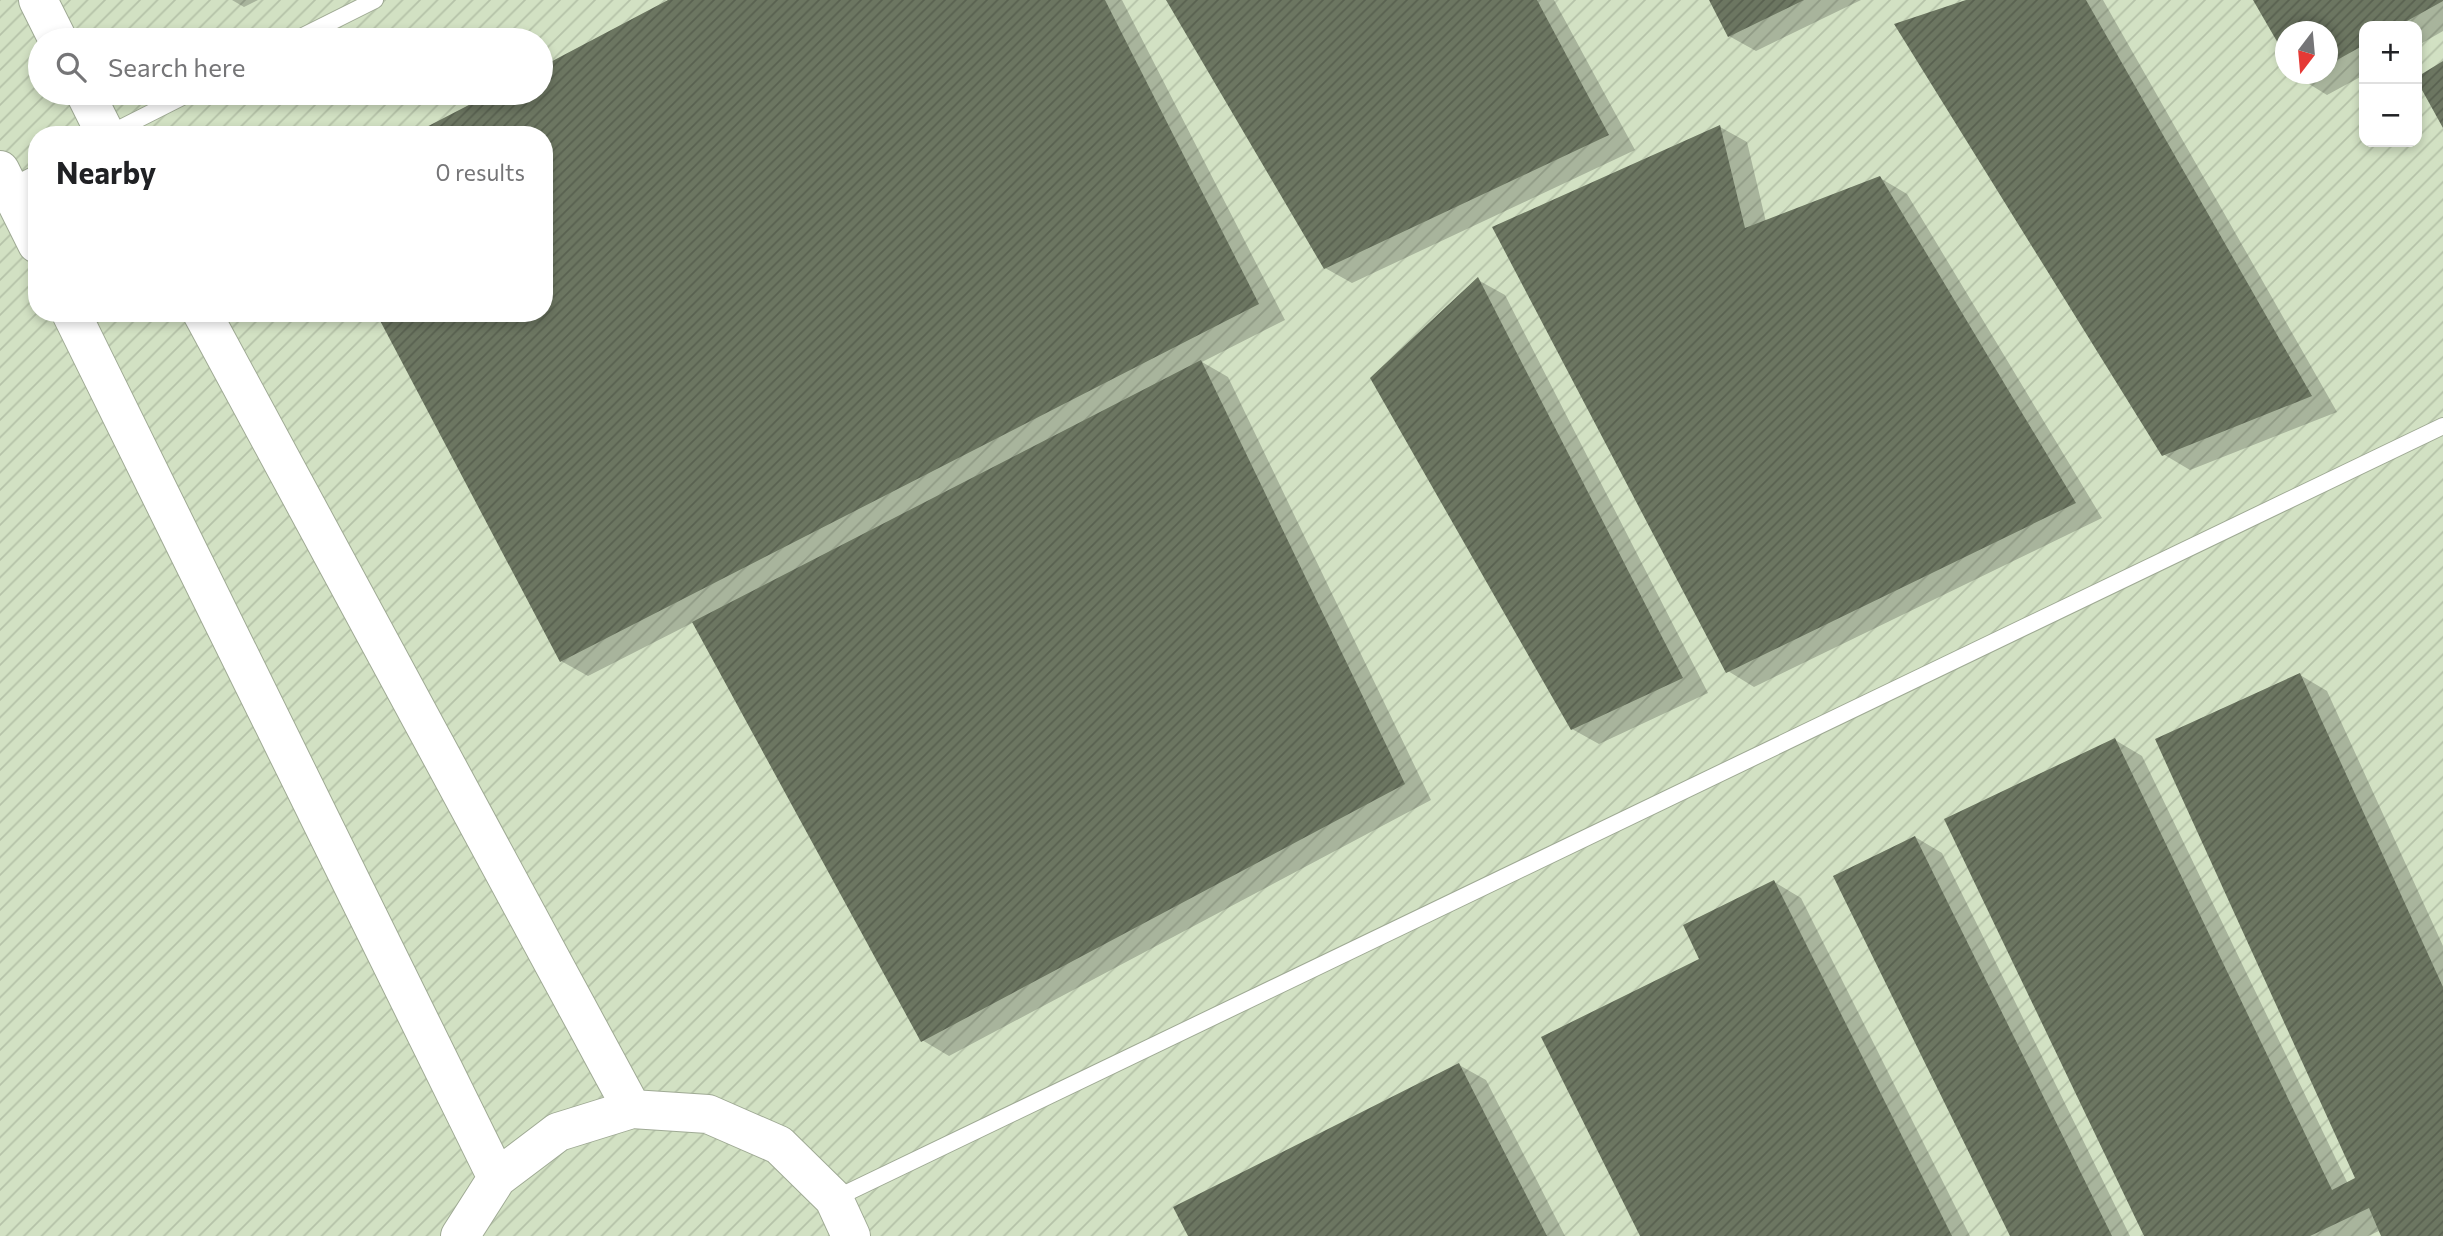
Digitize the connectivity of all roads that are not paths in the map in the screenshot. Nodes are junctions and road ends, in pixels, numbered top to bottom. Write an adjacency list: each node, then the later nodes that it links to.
1 (38, 0): 3 (street)
2 (375, 0): 4 (lane)
3 (52, 28)
4 (319, 28)
5 (91, 105): 7 (street)
6 (166, 105): 8 (lane)
7 (102, 126)
8 (124, 126)
9 (11, 181): 10 (street)
10 (28, 222)
11 (75, 322): 15 (street)
12 (207, 322): 14 (street)
13 (2443, 426): 16 (lane)
14 (632, 1109): 15 (street); 16 (street)
15 (497, 1178): 17 (street)
16 (834, 1199): 18 (street)
17 (460, 1236)
18 (851, 1236)

